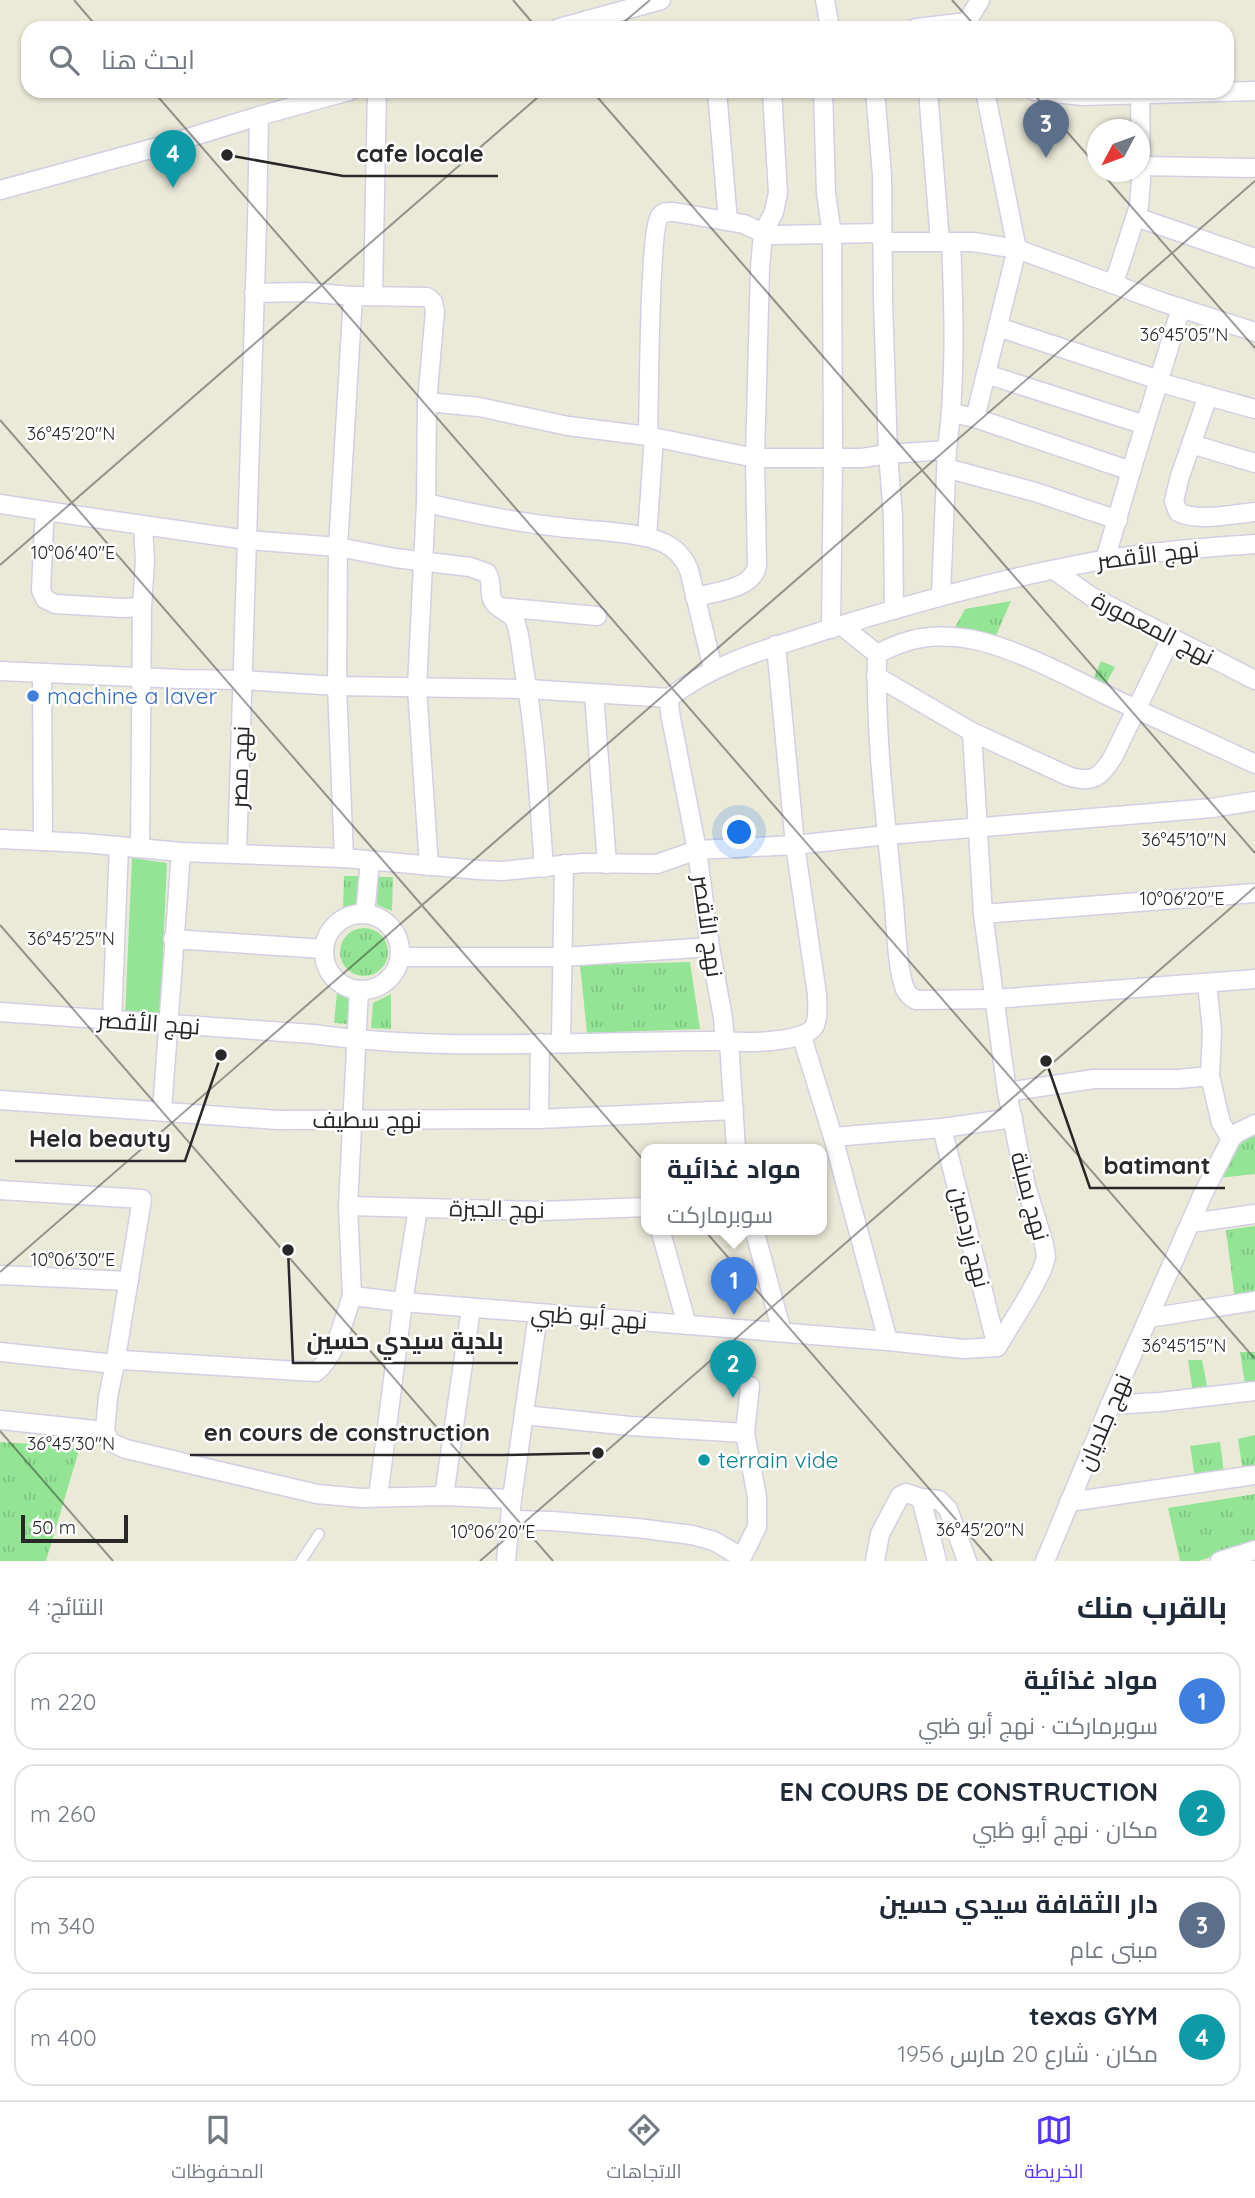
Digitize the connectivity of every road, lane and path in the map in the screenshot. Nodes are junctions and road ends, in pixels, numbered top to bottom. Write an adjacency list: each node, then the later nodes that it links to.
1 (661, 0): 4 (street)
2 (825, 0): 5 (street)
3 (980, 0): 6 (street)
4 (584, 21)
5 (829, 21)
6 (969, 21)
7 (1255, 91): 8 (street)
8 (1234, 92)
9 (324, 98): 18 (street)
10 (377, 98): 34 (street)
11 (718, 98): 25 (street)
12 (772, 98): 26 (street)
13 (823, 98): 27 (street)
14 (876, 98): 28 (street)
15 (929, 98): 29 (street)
16 (986, 98): 30 (street)
17 (1140, 98): 19 (street)
18 (259, 116): 23 (street); 33 (street, نهج مصر)
19 (1140, 119)
20 (1150, 166): 21 (street)
21 (1255, 168)
22 (1141, 182): 24 (street)
23 (0, 190)
24 (1136, 217): 31 (street); 32 (street)
25 (728, 221): 26 (street); 47 (street)
26 (763, 233): 27 (street); 50 (street)
27 (832, 235): 28 (street); 51 (street)
28 (882, 238): 29 (street); 49 (street)
29 (945, 242): 30 (street); 44 (street)
30 (1017, 249): 32 (street); 37 (street)
31 (1255, 258)
32 (1114, 283): 36 (street)
33 (254, 293): 35 (street); 62 (street, نهج مصر)
34 (373, 295): 35 (street); 42 (street)
35 (353, 296): 64 (street)
36 (1181, 308): 38 (street); 40 (street)
37 (998, 327): 39 (street); 40 (street)
38 (1255, 332)
39 (986, 374): 45 (street); 46 (street)
40 (1158, 381): 41 (street); 46 (street)
41 (1208, 396): 43 (street); 48 (street)
42 (427, 402): 47 (street); 55 (street)
43 (1255, 409)
44 (952, 413): 45 (street); 52 (street)
45 (975, 418): 54 (street)
46 (1145, 425): 54 (street)
47 (651, 437): 50 (street); 61 (street)
48 (1191, 444): 53 (street); 58 (street)
49 (888, 454): 51 (street); 52 (street); 72 (street)
50 (755, 458): 51 (street); 69 (street)
51 (833, 458): 74 (street)
52 (947, 459): 59 (street); 68 (street)
53 (1255, 463)
54 (1131, 471): 59 (street)
55 (426, 503): 61 (street); 66 (street)
56 (0, 504): 57 (street)
57 (46, 511): 60 (street); 70 (street)
58 (1255, 512)
59 (1118, 520): 65 (street)
60 (143, 526): 62 (street); 70 (street)
61 (647, 537): 69 (street)
62 (247, 540): 64 (street); 83 (street, نهج مصر)
63 (1255, 544): 65 (street, نهج الأقصر)
64 (338, 547): 66 (street); 85 (street)
65 (1105, 560): 67 (street, نهج الأقصر)
66 (422, 562): 71 (street); 86 (street)
67 (1054, 570): 68 (street, نهج الأقصر); 75 (street, نهج المعمورة)
68 (941, 596): 72 (street, نهج الأقصر)
69 (695, 597): 78 (street)
70 (142, 607): 82 (street)
71 (499, 607): 73 (street); 87 (street)
72 (894, 610): 74 (street, نهج الأقصر)
73 (597, 616)
74 (836, 627): 76 (street, نهج الأقصر); 77 (street)
75 (1171, 638): 84 (street, نهج المعمورة); 90 (street)
76 (776, 645): 78 (street, نهج الأقصر); 98 (street)
77 (877, 654): 81 (street); 90 (street)
78 (713, 669): 89 (street, نهج الأقصر)
79 (0, 671): 80 (street)
80 (42, 674): 82 (street); 97 (street)
81 (876, 676): 91 (street); 95 (street)
82 (141, 678): 83 (street); 100 (street)
83 (244, 680): 85 (street); 103 (street, نهج مصر)
84 (1255, 680)
85 (337, 686): 86 (street); 104 (street)
86 (416, 688): 87 (street); 108 (street)
87 (528, 689): 88 (street); 109 (street)
88 (594, 694): 89 (street); 107 (street)
89 (669, 698): 101 (street, نهج الأقصر)
90 (1137, 709): 91 (street); 92 (street)
91 (972, 732): 94 (street, نهج بمبلة)
92 (1255, 764)
93 (1255, 801): 94 (street)
94 (978, 828): 95 (street); 112 (street, نهج بمبلة)
95 (887, 835): 98 (street); 121 (street)
96 (0, 839): 97 (street)
97 (43, 841): 99 (street)
98 (795, 845): 101 (street); 126 (street)
99 (119, 846): 100 (street); 123 (street)
100 (140, 848): 102 (street)
101 (697, 850): 107 (street); 114 (street, نهج الأقصر)
102 (181, 852): 103 (street); 113 (street)
103 (237, 853): 104 (street)
104 (344, 858): 105 (street)
105 (370, 861): 108 (street); 111 (street)
106 (564, 864): 107 (street); 109 (street); 117 (street)
107 (607, 864)
108 (429, 866): 109 (street)
109 (544, 868)
110 (1255, 893): 112 (street)
111 (365, 914): 115 (street); 116 (street)
112 (983, 914): 121 (street, نهج بمبلة)
113 (173, 939): 115 (street); 125 (street)
114 (710, 947): 117 (street); 130 (street, نهج الأقصر)
115 (324, 950): 120 (street)
116 (400, 957): 117 (street); 120 (street)
117 (563, 957): 129 (street)
118 (1255, 979): 119 (street)
119 (1208, 982): 121 (street); 131 (street)
120 (359, 990): 127 (street)
121 (994, 999): 132 (street, نهج بمبلة)
122 (0, 1012): 123 (street, نهج الأقصر); 124 (street)
123 (112, 1021): 125 (street, نهج الأقصر)
124 (0, 1023)
125 (168, 1025): 127 (street, نهج الأقصر); 135 (street)
126 (802, 1037): 130 (street); 142 (street)
127 (358, 1040): 128 (street, نهج الأقصر); 138 (street)
128 (540, 1042): 129 (street, نهج الأقصر); 137 (street)
129 (561, 1042): 130 (street, نهج الأقصر)
130 (727, 1042): 134 (street)
131 (1210, 1076): 132 (street); 141 (street)
132 (1007, 1091): 136 (street, نهج بمبلة)
133 (0, 1100): 135 (street, نهج سطيف)
134 (734, 1110): 137 (street, نهج سطيف); 143 (street)
135 (162, 1111): 138 (street, نهج سطيف)
136 (1013, 1118): 140 (street); 163 (street, نهج بمبلة)
137 (539, 1119): 138 (street, نهج سطيف)
138 (354, 1120): 145 (street)
139 (1255, 1124): 141 (street)
140 (942, 1128): 142 (street); 163 (street, نهج زردمين)
141 (1234, 1136): 149 (street, نهج جلديان)
142 (833, 1137): 162 (street)
143 (736, 1144)
144 (0, 1190): 153 (street)
145 (348, 1206): 147 (street, نهج الجيزة); 154 (street)
146 (641, 1207): 147 (street, نهج الجيزة)
147 (418, 1208): 156 (street)
148 (1255, 1214): 149 (street)
149 (1191, 1223): 159 (street, نهج جلديان)
150 (662, 1235): 160 (street)
151 (756, 1235): 161 (street)
152 (0, 1275): 153 (street)
153 (129, 1281): 165 (street)
154 (352, 1296): 156 (street, نهج أبو ظبي); 165 (street)
155 (1255, 1301): 159 (street)
156 (402, 1302): 157 (street, نهج أبو ظبي); 175 (street)
157 (471, 1308): 158 (street, نهج أبو ظبي); 174 (street)
158 (538, 1314): 160 (street, نهج أبو ظبي); 169 (street)
159 (1149, 1318): 168 (street, نهج جلديان)
160 (687, 1325): 161 (street, نهج أبو ظبي)
161 (782, 1332): 162 (street, نهج أبو ظبي)
162 (888, 1340): 163 (street, نهج أبو ظبي)
163 (997, 1347)
164 (0, 1352): 165 (street)
165 (116, 1364): 171 (street)
166 (750, 1387): 172 (street)
167 (1255, 1391): 168 (street)
168 (1110, 1405): 178 (street, نهج جلديان)
169 (524, 1415): 172 (street); 177 (street)
170 (0, 1420): 171 (street)
171 (105, 1431): 175 (street)
172 (745, 1433): 182 (street)
173 (1255, 1475): 178 (street)
174 (444, 1496): 175 (street); 177 (street)
175 (377, 1497)
176 (921, 1498): 185 (street); 186 (street); 187 (street)
177 (512, 1499): 179 (street)
178 (1069, 1502): 188 (street, نهج جلديان)
179 (510, 1520): 182 (street); 184 (street)
180 (319, 1534): 183 (lane)
181 (1255, 1550): 189 (street)
182 (741, 1559)
183 (300, 1561)
184 (506, 1561)
185 (875, 1561)
186 (937, 1561)
187 (967, 1561)
188 (1045, 1561)
189 (1220, 1561)

